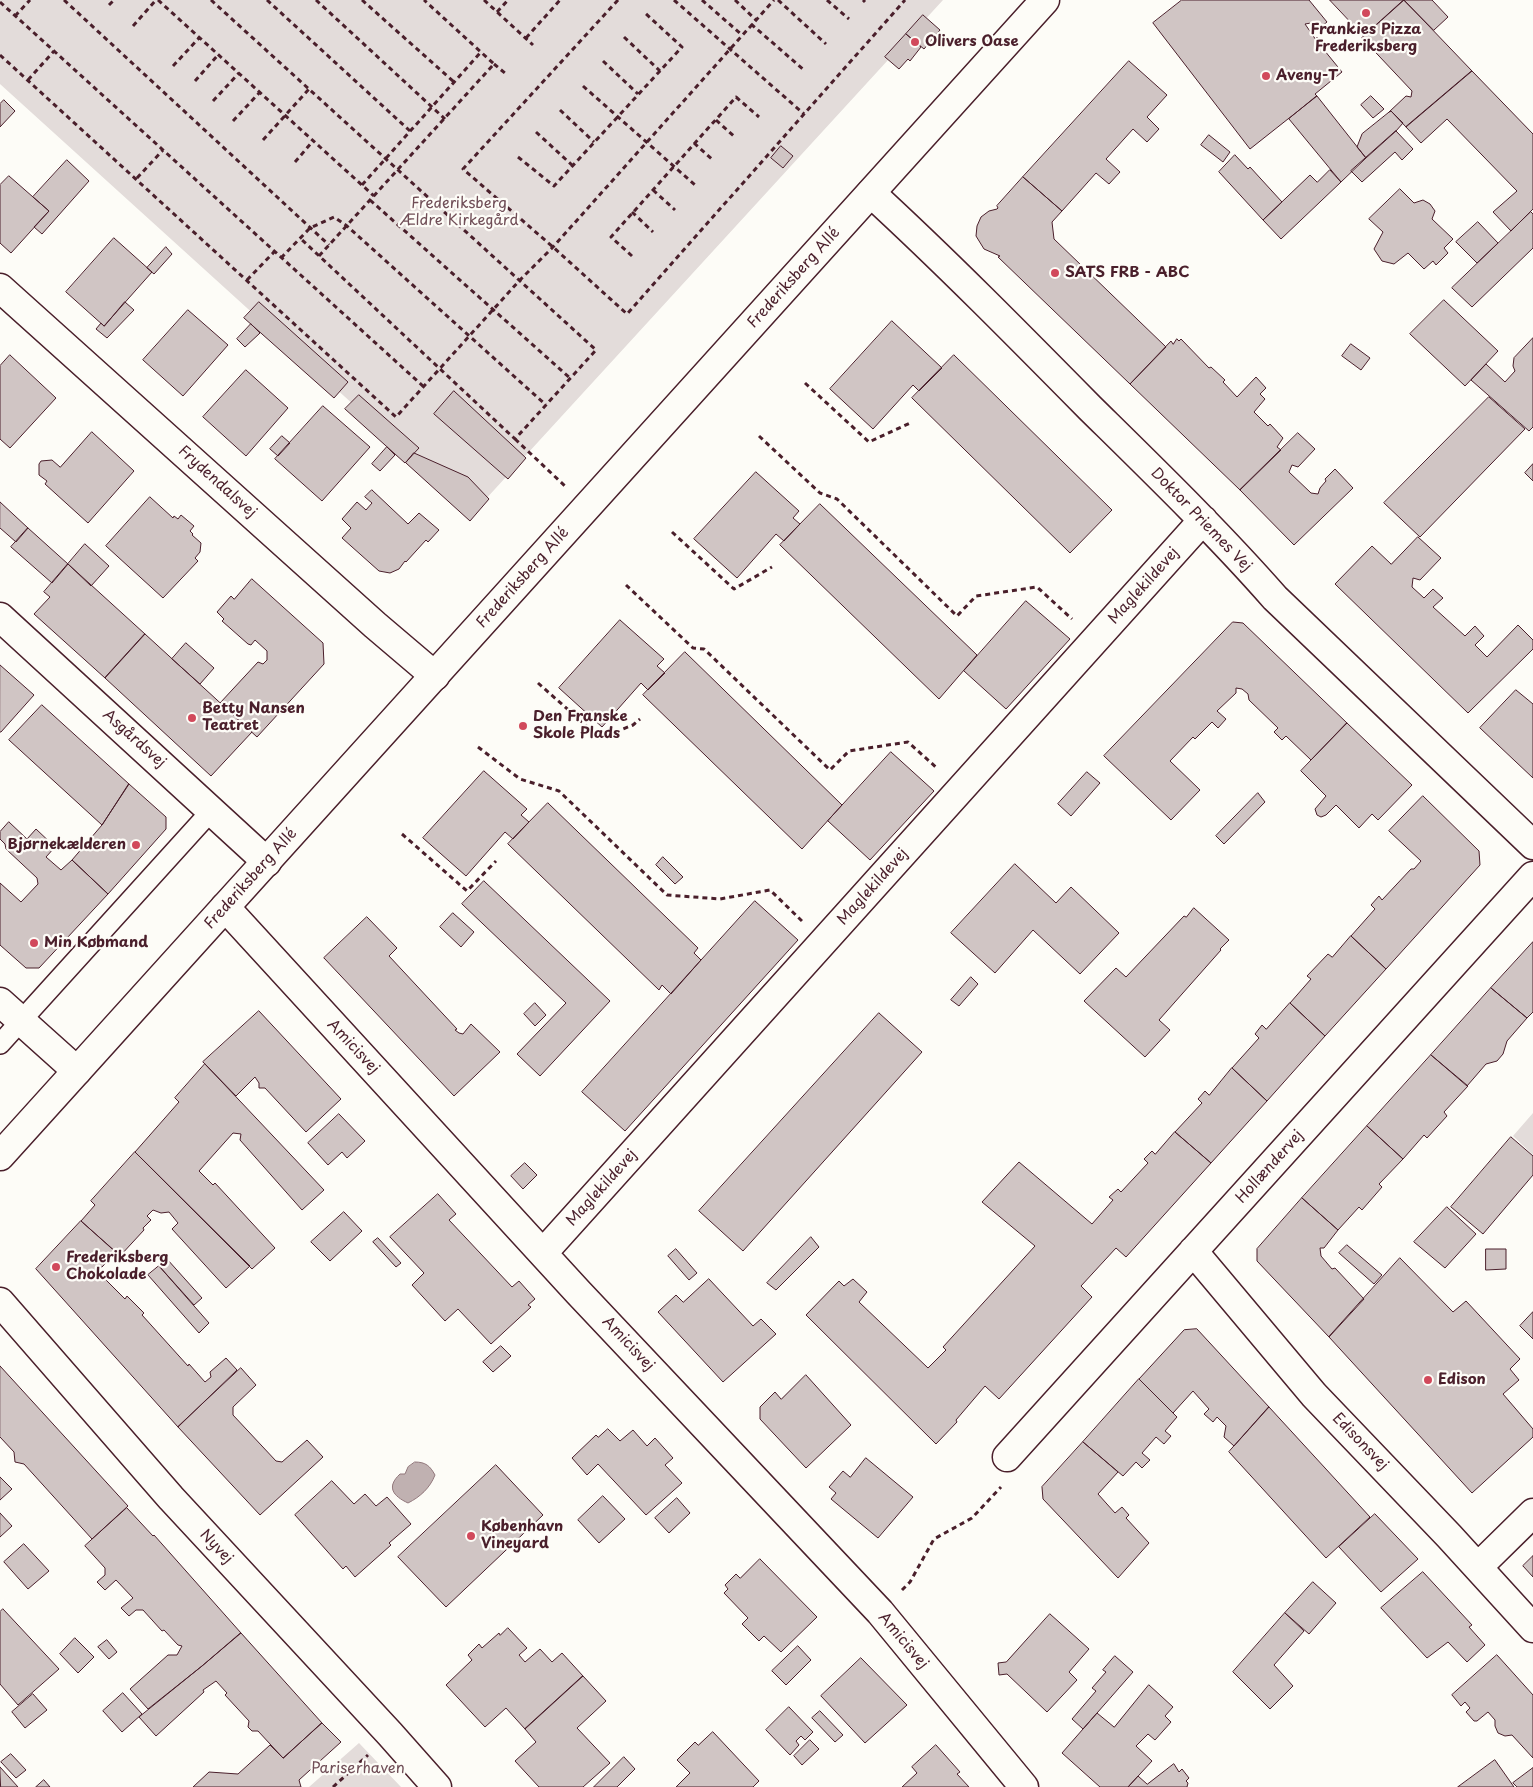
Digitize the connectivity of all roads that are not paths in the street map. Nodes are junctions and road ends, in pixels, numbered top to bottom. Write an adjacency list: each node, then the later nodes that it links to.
1 (1045, 0): 2 (street, Frederiksberg Allé)
2 (871, 193): 4 (street, Doktor Priemes Vej); 6 (street, Frederiksberg Allé)
3 (0, 288): 6 (street, Frydendalsvej)
4 (1203, 520): 8 (street, Doktor Priemes Vej); 18 (street, Maglekildevej)
5 (0, 617): 7 (street, Asgårdsvej)
6 (435, 676): 9 (street, Frederiksberg Allé)
7 (212, 810): 9 (street, Asgårdsvej); 13 (lane)
8 (1533, 845)
9 (267, 862): 11 (street, Frederiksberg Allé)
10 (1533, 876): 17 (street, Hollændervej)
11 (225, 907): 15 (street, Frederiksberg Allé); 18 (street, Amicisvej)
12 (0, 1002): 13 (street)
13 (21, 1021): 14 (lane); 15 (street)
14 (0, 1044)
15 (77, 1071): 16 (street, Frederiksberg Allé)
16 (0, 1156)
17 (1193, 1250): 20 (street, Hollændervej); 22 (street, Edisonsvej)
18 (542, 1253): 25 (street, Amicisvej)
19 (0, 1302): 24 (street, Nyvej)
20 (1007, 1457)
21 (1533, 1513): 22 (street)
22 (1478, 1567): 23 (street, Edisonsvej)
23 (1533, 1628)
24 (437, 1787)
25 (1024, 1787)

